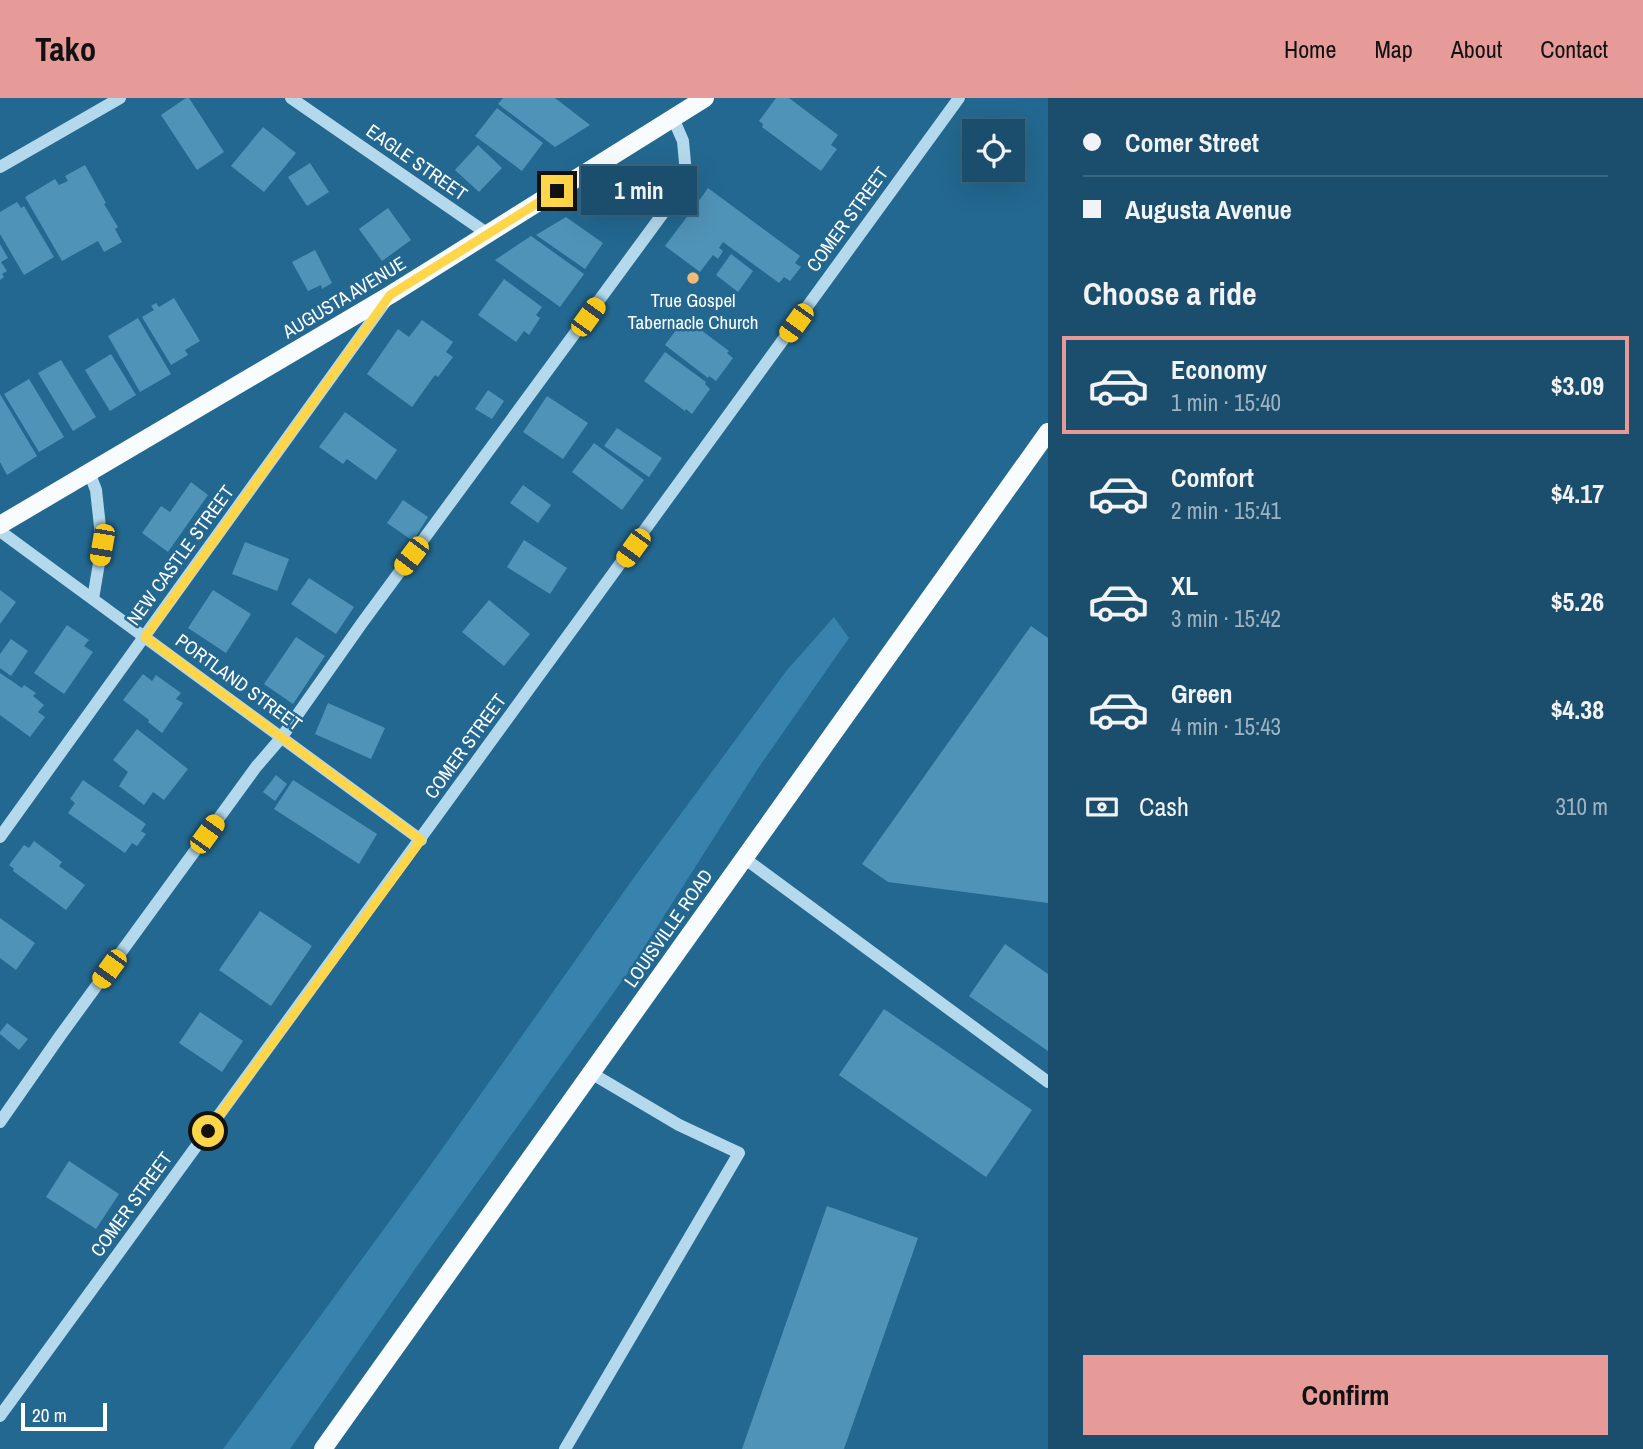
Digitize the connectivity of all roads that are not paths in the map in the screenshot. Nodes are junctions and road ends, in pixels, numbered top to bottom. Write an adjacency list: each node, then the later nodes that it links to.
1 (120, 98): 6 (street)
2 (290, 98): 7 (street, EAGLE STREET)
3 (705, 98): 5 (main road, AUGUSTA AVENUE)
4 (959, 98): 17 (street, COMER STREET)
5 (673, 118): 7 (main road, AUGUSTA AVENUE); 15 (street)
6 (0, 167)
7 (488, 234): 8 (main road, AUGUSTA AVENUE)
8 (390, 295): 10 (main road, AUGUSTA AVENUE); 14 (street, NEW CASTLE STREET)
9 (1046, 440): 18 (main road, LOUISVILLE ROAD)
10 (89, 472): 11 (main road, AUGUSTA AVENUE); 13 (street)
11 (0, 525)
12 (0, 531): 13 (street, PORTLAND STREET)
13 (93, 599): 14 (street, PORTLAND STREET)
14 (145, 637): 15 (street, PORTLAND STREET); 16 (street, NEW CASTLE STREET)
15 (281, 738): 17 (street, PORTLAND STREET); 21 (street)
16 (0, 837)
17 (421, 840): 23 (street, COMER STREET)
18 (744, 858): 19 (main road, LOUISVILLE ROAD); 20 (street)
19 (591, 1073): 25 (main road, LOUISVILLE ROAD); 26 (street)
20 (1048, 1082)
21 (0, 1122)
22 (0, 1392): 23 (street)
23 (11, 1401): 24 (street, COMER STREET)
24 (0, 1416)
25 (323, 1449)
26 (565, 1449)

